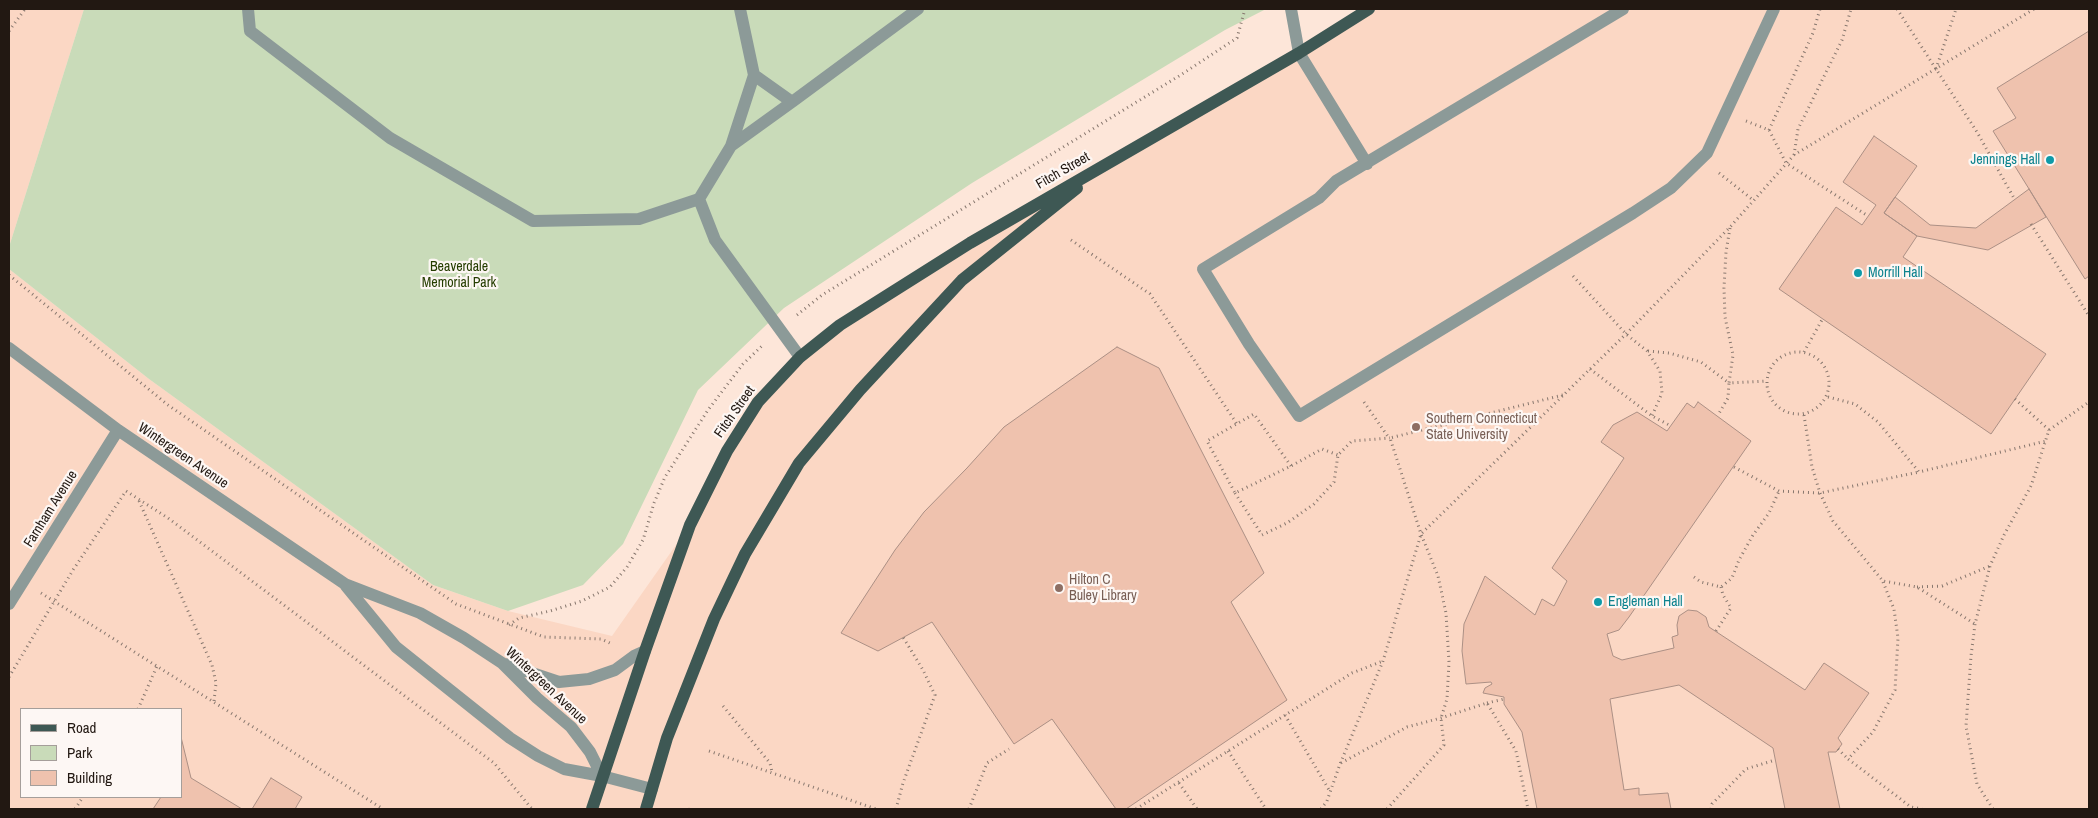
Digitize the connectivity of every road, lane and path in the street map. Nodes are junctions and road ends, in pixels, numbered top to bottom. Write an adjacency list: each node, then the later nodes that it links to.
1 (25, 9): 15 (path)
2 (248, 9): 29 (street)
3 (740, 9): 19 (street)
4 (918, 9): 20 (street)
5 (1245, 9): 16 (path)
6 (1291, 9): 17 (street)
7 (1369, 9): 17 (main road, Fitch Street)
8 (1623, 9): 26 (street)
9 (1774, 9): 36 (street)
10 (1820, 9): 22 (path)
11 (1851, 9): 24 (path)
12 (1897, 9): 18 (path)
13 (1956, 9): 18 (path)
14 (2034, 9): 18 (path)
15 (9, 31)
16 (1237, 38)
17 (1299, 53): 25 (main road, Fitch Street); 26 (street)
18 (1936, 68): 24 (path); 31 (path)
19 (754, 75): 20 (street); 23 (street)
20 (792, 102): 23 (street)
21 (1744, 120): 22 (path)
22 (1769, 130): 27 (path)
23 (731, 146): 29 (street)
24 (1794, 155): 27 (path)
25 (1110, 161): 44 (main road, Fitch Street); 106 (main road, Fitch Street)
26 (1367, 164): 47 (street)
27 (1786, 164): 30 (path); 32 (path)
28 (1716, 171): 30 (path)
29 (699, 199): 44 (street)
30 (1753, 200): 34 (path)
31 (2015, 200)
32 (1868, 216)
33 (2031, 224): 38 (path)
34 (1731, 226): 40 (path); 48 (path)
35 (1071, 240): 56 (path)
36 (1558, 259): 40 (path); 47 (street)
37 (9, 275): 83 (path)
38 (2089, 316)
39 (1822, 318): 43 (path)
40 (1626, 334): 42 (path); 45 (path)
41 (9, 348): 58 (street, Wintergreen Avenue)
42 (1648, 351): 48 (path); 55 (path)
43 (1804, 352): 46 (path); 50 (path)
44 (800, 357): 84 (main road, Fitch Street)
45 (1590, 369): 49 (path); 55 (path)
46 (1766, 381): 48 (path); 54 (path)
47 (1351, 384): 60 (path)
48 (1729, 384): 53 (path)
49 (1564, 394): 60 (path); 70 (path)
50 (1828, 397): 54 (path); 65 (path)
51 (2015, 399): 59 (path)
52 (2089, 402): 59 (path)
53 (1718, 415)
54 (1804, 415): 68 (path)
55 (1652, 416): 57 (path)
56 (1237, 424): 63 (path); 67 (path)
57 (1671, 426)
58 (118, 430): 73 (street, Farnham Avenue); 75 (street, Wintergreen Avenue)
59 (2049, 430): 61 (path)
60 (1390, 438): 62 (path); 70 (path)
61 (2046, 441): 65 (path); 71 (path)
62 (1338, 455): 63 (path); 67 (path)
63 (1291, 466): 67 (path)
64 (1734, 467): 66 (path)
65 (1919, 472): 68 (path)
66 (1779, 491): 68 (path); 76 (path)
67 (1235, 493)
68 (1820, 493): 74 (path)
69 (138, 500): 78 (path); 90 (path); 113 (path)
70 (1421, 534): 85 (path); 95 (path)
71 (1990, 566): 77 (path); 80 (path)
72 (1694, 577): 76 (path)
73 (23, 581): 78 (path); 79 (street, Farnham Avenue)
74 (1883, 581): 77 (path); 100 (path)
75 (344, 584): 86 (street, Wintergreen Avenue); 104 (street, Wintergreen Avenue)
76 (1721, 587): 81 (path)
77 (1917, 587): 80 (path)
78 (54, 602): 87 (path); 88 (path)
79 (9, 604)
80 (1975, 624): 129 (path)
81 (1716, 632)
82 (904, 637): 118 (path)
83 (615, 645)
84 (645, 651): 86 (street); 104 (main road, Fitch Street)
85 (1383, 661): 94 (path); 102 (path)
86 (502, 663): 104 (street, Wintergreen Avenue)
87 (157, 666): 90 (path); 93 (path)
88 (9, 677)
89 (1504, 699): 91 (path)
90 (214, 701): 112 (path)
91 (1487, 703): 95 (path); 126 (path)
92 (723, 706): 103 (path)
93 (138, 708)
94 (1285, 715): 99 (path); 107 (path)
95 (1441, 718): 102 (path); 125 (path)
96 (1008, 749): 119 (path)
97 (1838, 749): 100 (path)
98 (709, 751): 103 (path)
99 (1228, 752): 105 (path); 122 (path)
100 (1848, 759): 128 (path)
101 (1775, 760): 127 (path)
102 (1340, 764): 107 (path)
103 (772, 772): 117 (path)
104 (602, 776): 106 (street, Wintergreen Avenue); 114 (main road, Fitch Street)
105 (1178, 783): 120 (path); 121 (path)
106 (652, 789): 115 (main road, Fitch Street)
107 (1329, 790): 109 (path)
108 (82, 798): 111 (path)
109 (1327, 802): 123 (path); 124 (path)
110 (691, 804): 116 (path)
111 (75, 809)
112 (383, 809)
113 (532, 809)
114 (592, 809)
115 (646, 809)
116 (690, 809)
117 (876, 809)
118 (896, 809)
119 (969, 809)
120 (1136, 809)
121 (1197, 809)
122 (1266, 809)
123 (1321, 809)
124 (1326, 809)
125 (1387, 809)
126 (1528, 809)
127 (1711, 809)
128 (1922, 809)
129 (1993, 809)

